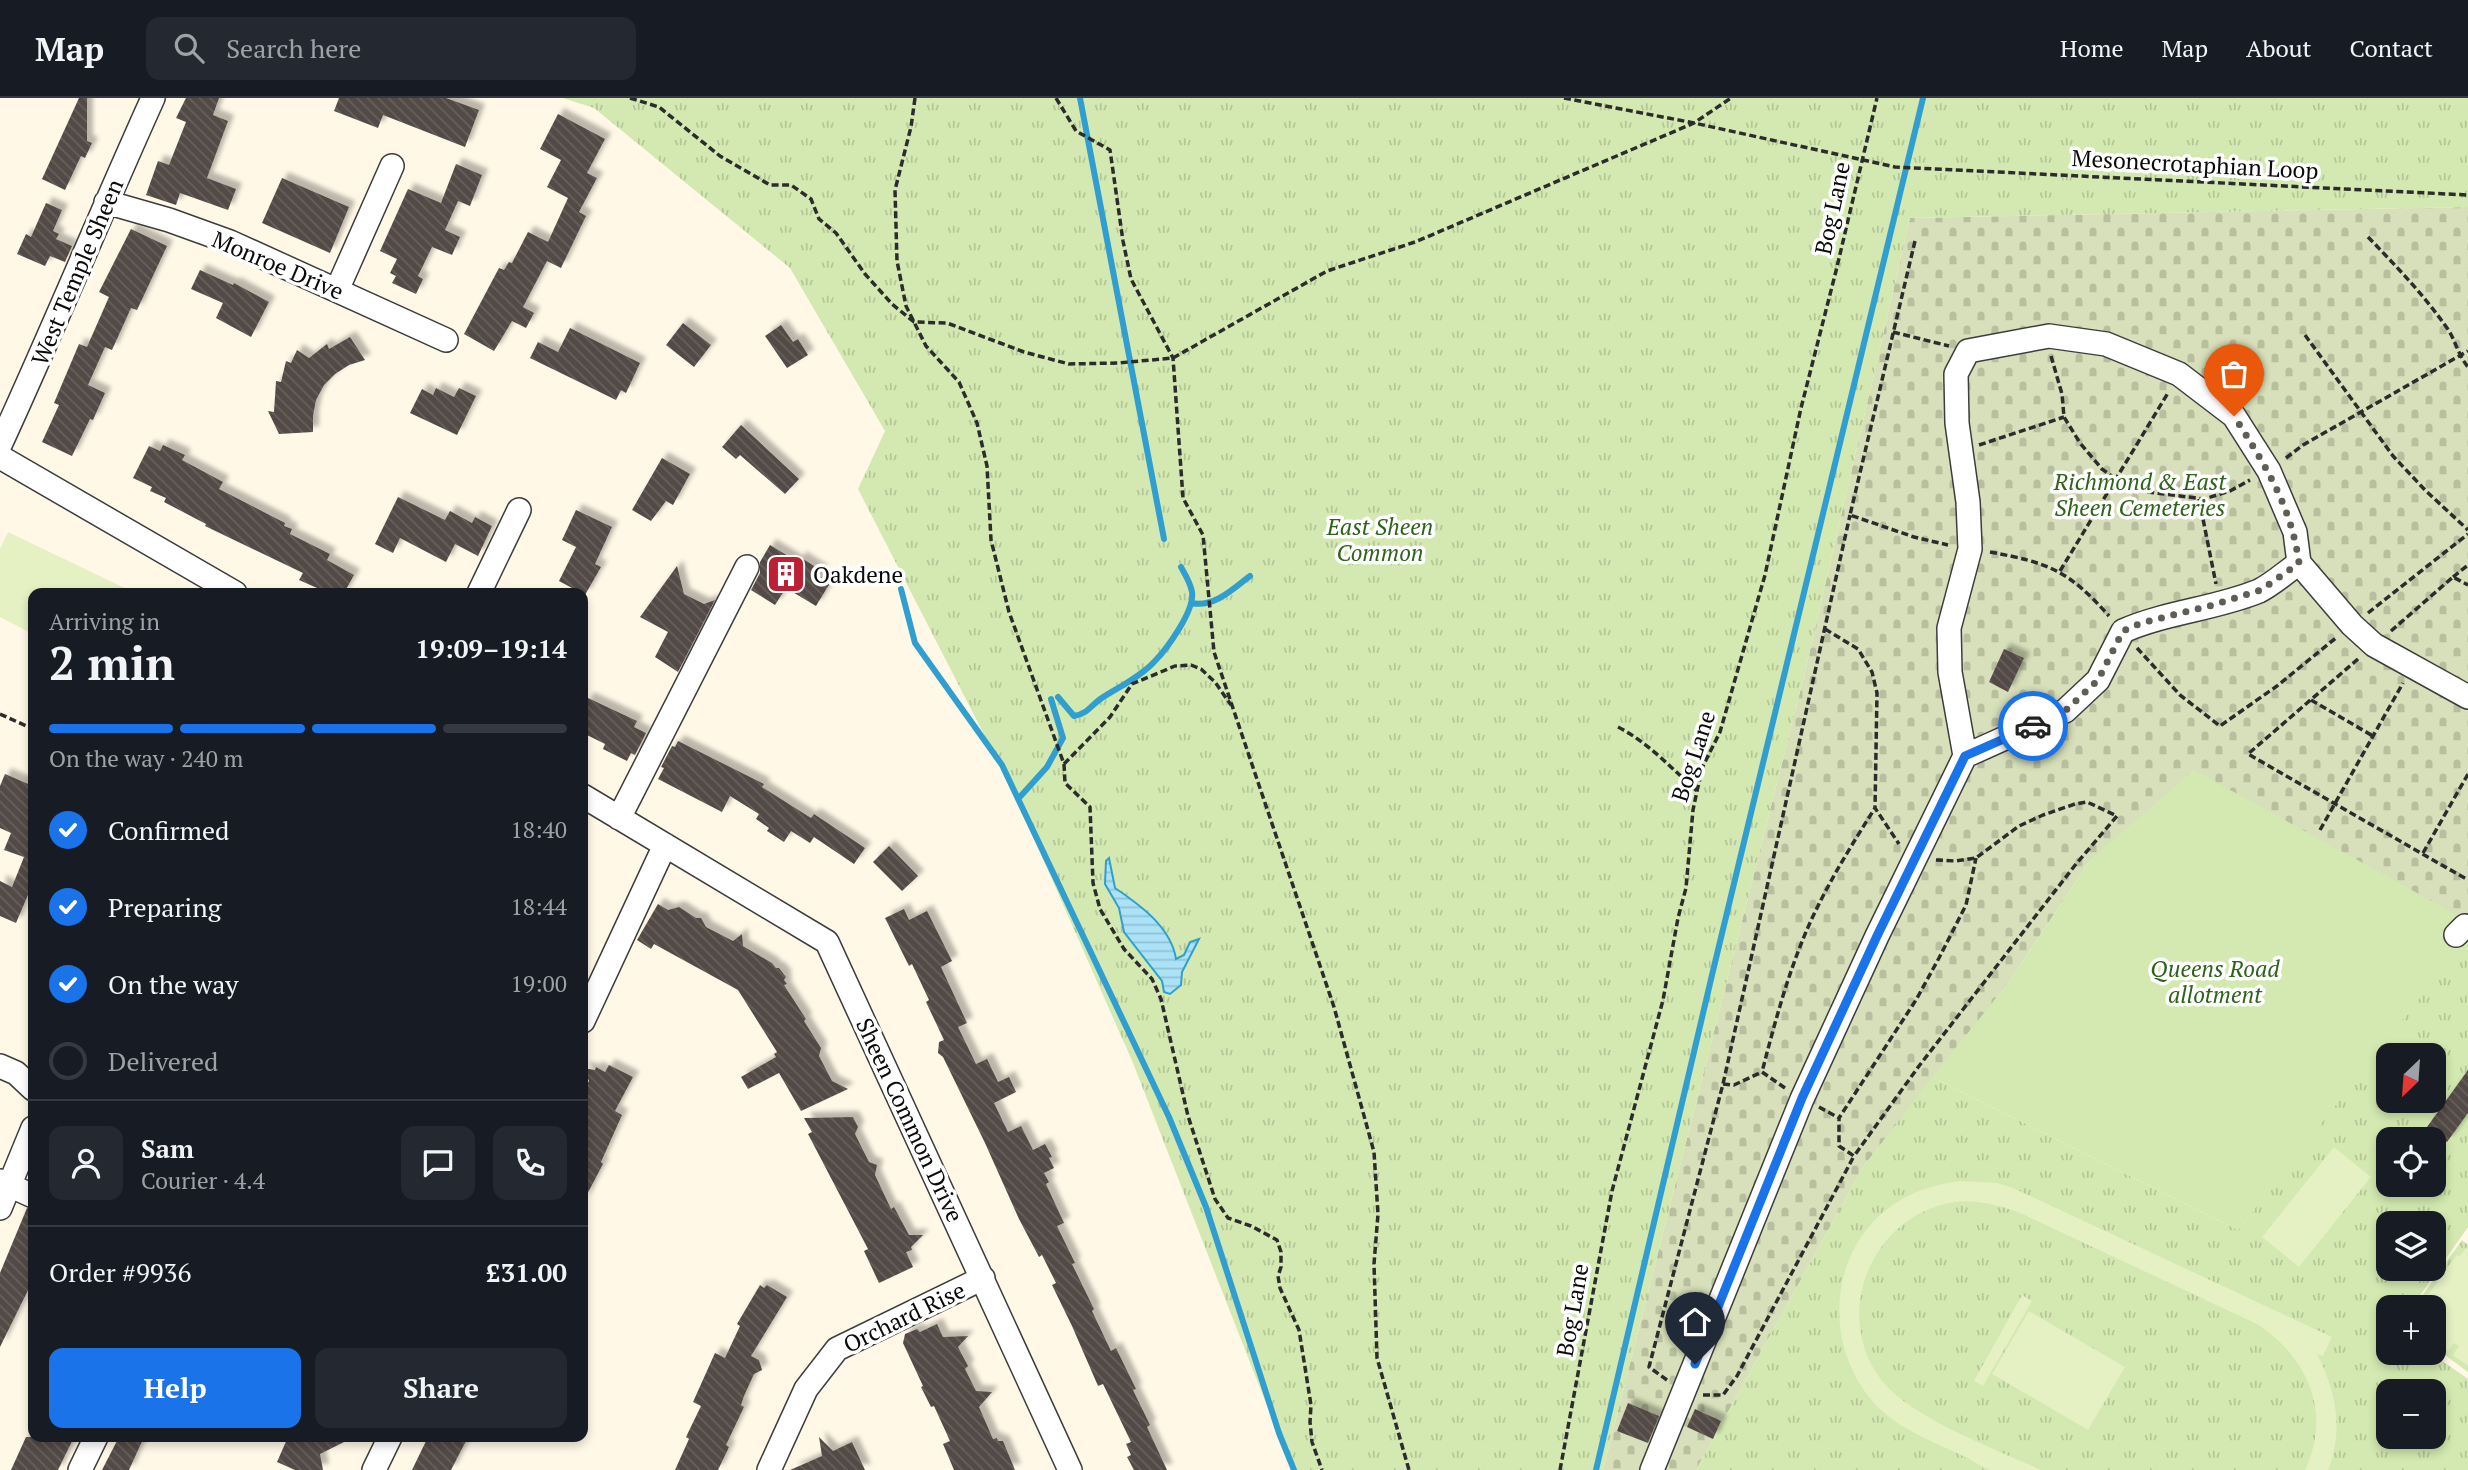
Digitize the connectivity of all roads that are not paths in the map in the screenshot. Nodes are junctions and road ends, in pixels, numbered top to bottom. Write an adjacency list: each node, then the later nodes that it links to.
1 (153, 98): 3 (street, West Temple Sheen)
2 (392, 166): 4 (street)
3 (106, 202): 4 (street, Monroe Drive); 6 (street, West Temple Sheen)
4 (337, 290): 5 (street, Monroe Drive)
5 (446, 340)
6 (0, 446)
7 (0, 457): 11 (street)
8 (519, 510): 12 (street)
9 (2299, 563): 13 (street); 14 (street); 14 (street)
10 (747, 567): 16 (street)
11 (226, 588)
12 (480, 588)
13 (2468, 697)
14 (1965, 756): 32 (street)
15 (588, 799): 16 (street, Sheen Common Drive)
16 (619, 818): 17 (street, Sheen Common Drive)
17 (665, 845): 18 (street); 25 (street, Sheen Common Drive)
18 (588, 1010)
19 (0, 1066): 20 (street)
20 (28, 1084)
21 (28, 1138): 22 (street)
22 (5, 1183): 23 (street); 24 (street)
23 (28, 1194)
24 (0, 1208)
25 (984, 1278): 30 (street, Orchard Rise); 31 (street, Sheen Common Drive)
26 (94, 1442): 28 (street)
27 (388, 1442): 29 (street)
28 (80, 1470)
29 (374, 1470)
30 (769, 1470)
31 (1070, 1470)
32 (1652, 1470)

